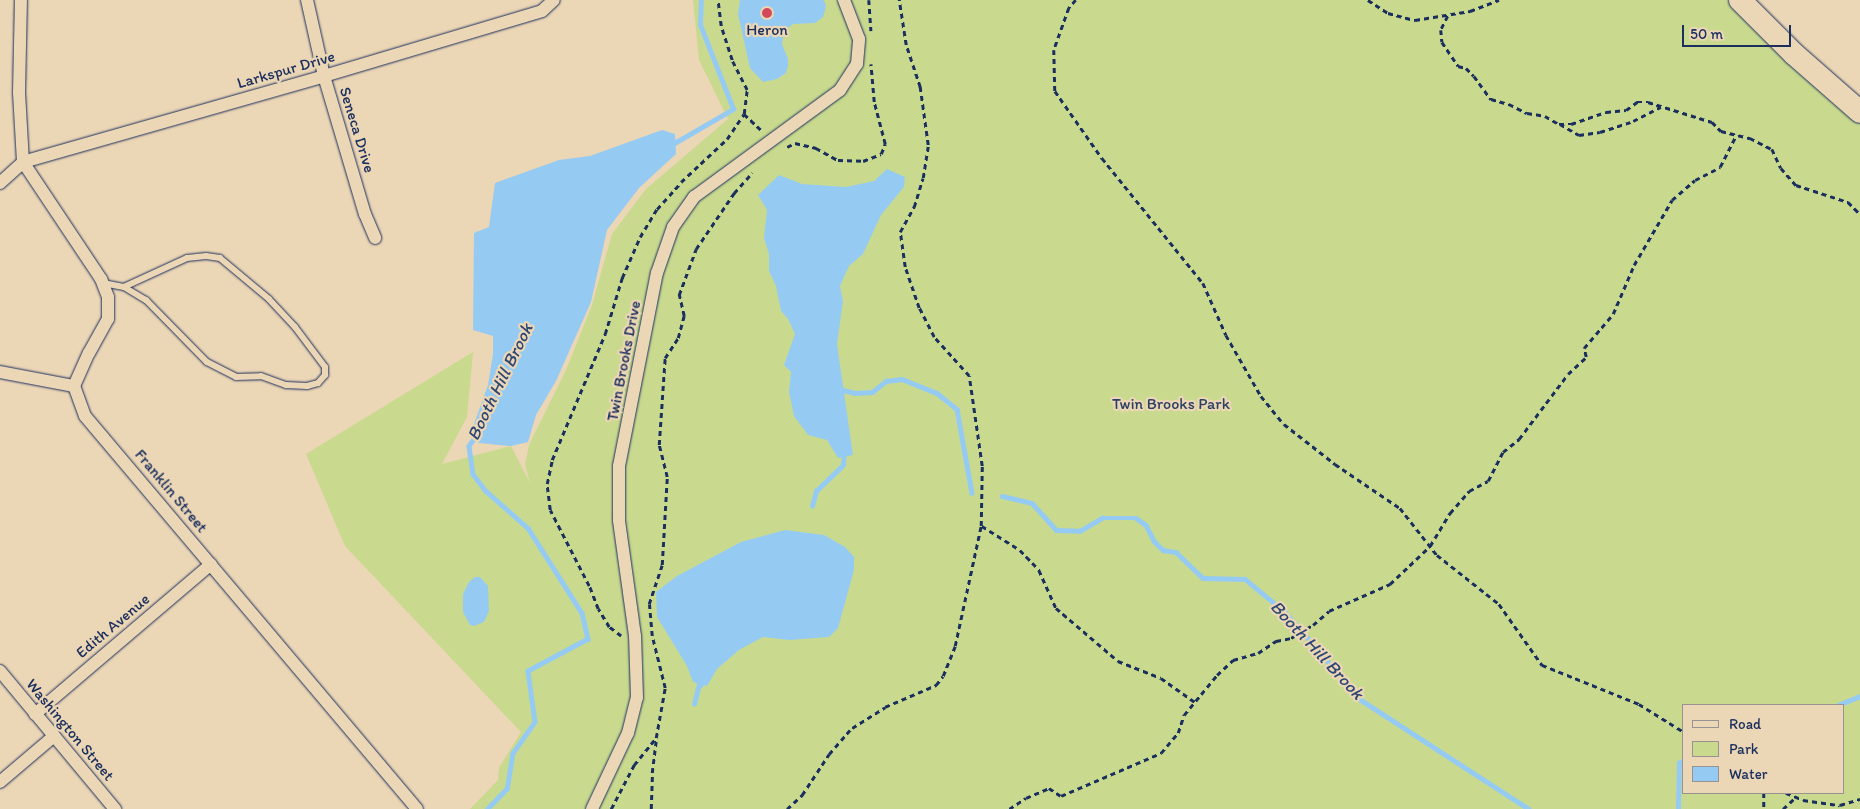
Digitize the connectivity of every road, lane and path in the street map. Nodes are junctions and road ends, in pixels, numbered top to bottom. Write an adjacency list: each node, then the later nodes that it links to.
1 (21, 0): 20 (street)
2 (307, 0): 14 (street, Seneca Drive)
3 (554, 0): 14 (street, Larkspur Drive)
4 (844, 0): 45 (street, Twin Brooks Drive)
5 (869, 0): 12 (path)
6 (899, 0): 29 (path)
7 (1076, 0): 30 (path)
8 (1368, 0): 11 (path)
9 (1499, 0): 11 (path)
10 (1740, 0): 16 (highway)
11 (1448, 16): 17 (path)
12 (871, 38)
13 (871, 56): 19 (path)
14 (324, 76): 20 (street, Larkspur Drive); 24 (street, Seneca Drive)
15 (1661, 107): 17 (path); 17 (path); 18 (path)
16 (1860, 112)
17 (1559, 124)
18 (1736, 135): 23 (path); 30 (path)
19 (780, 151)
20 (24, 162): 22 (street); 25 (street)
21 (757, 168): 37 (path)
22 (0, 183)
23 (1860, 214)
24 (375, 238)
25 (102, 283): 26 (lane); 28 (street)
26 (124, 287): 26 (lane)
27 (0, 372): 28 (street)
28 (74, 386): 31 (street, Franklin Street)
29 (981, 526): 33 (path); 48 (path)
30 (1430, 546): 33 (path); 35 (path)
31 (211, 564): 34 (street, Edith Avenue); 44 (street, Franklin Street)
32 (0, 671): 34 (street, Washington Street)
33 (1195, 702): 49 (path)
34 (35, 714): 36 (street, Washington Street)
35 (1682, 731)
36 (54, 736): 38 (street); 43 (street, Washington Street)
37 (656, 738): 46 (path); 47 (path)
38 (0, 782)
39 (1764, 794): 50 (path)
40 (1788, 794): 41 (path)
41 (1796, 797): 42 (path); 51 (path)
42 (1860, 800)
43 (116, 809)
44 (417, 809)
45 (592, 809)
46 (611, 809)
47 (651, 809)
48 (787, 809)
49 (1009, 809)
50 (1764, 809)
51 (1783, 809)

